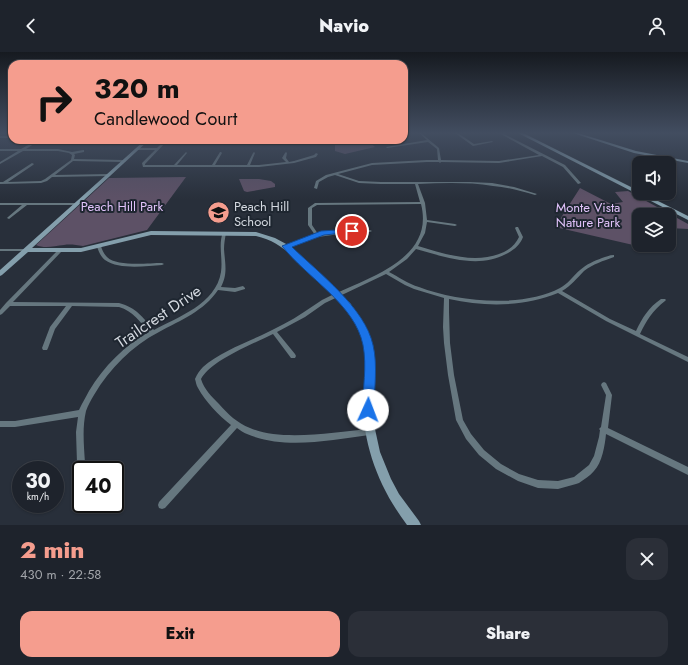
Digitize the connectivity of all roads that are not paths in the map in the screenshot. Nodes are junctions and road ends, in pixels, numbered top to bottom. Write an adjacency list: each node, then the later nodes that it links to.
1 (13, 155): 20 (street)
2 (74, 155): 16 (street)
3 (130, 155): 17 (street)
4 (152, 155): 23 (street)
5 (184, 155): 23 (street)
6 (220, 155): 24 (street)
7 (253, 155): 25 (street)
8 (285, 155): 21 (street)
9 (315, 155): 21 (street)
10 (439, 155): 18 (street)
11 (536, 155): 18 (street)
12 (544, 155): 31 (street)
13 (564, 155): 40 (street)
14 (568, 155): 32 (street)
15 (651, 155): 19 (street)
16 (72, 160): 17 (street); 27 (street)
17 (124, 161): 28 (street)
18 (440, 162): 26 (street)
19 (688, 162)
20 (0, 163)
21 (288, 163): 25 (street)
22 (32, 164): 29 (street)
23 (175, 166): 24 (street)
24 (213, 166): 25 (street)
25 (248, 166)
26 (336, 174): 30 (street); 33 (street)
27 (52, 176): 28 (street); 29 (street)
28 (108, 176): 39 (street)
29 (2, 183)
30 (416, 183): 34 (street); 36 (street)
31 (579, 183)
32 (632, 187)
33 (316, 188)
34 (535, 194)
35 (656, 200): 40 (street)
36 (423, 203): 42 (street); 48 (street)
37 (0, 204): 38 (street)
38 (26, 204): 39 (street); 41 (street)
39 (77, 204): 54 (street)
40 (688, 217)
41 (9, 218)
42 (425, 221): 43 (street); 52 (street)
43 (455, 225)
44 (517, 228): 52 (street)
45 (352, 231): 46 (street); 48 (street); 49 (street)
46 (370, 231)
47 (224, 233): 50 (street); 51 (street); 60 (street, Trailcrest Drive)
48 (317, 235): 50 (street)
49 (352, 240)
50 (286, 246): 63 (street)
51 (100, 247): 55 (street); 57 (street)
52 (415, 247): 58 (street)
53 (0, 250): 54 (street)
54 (26, 250): 55 (street); 59 (street)
55 (60, 251): 66 (street)
56 (612, 256): 62 (street)
57 (162, 264)
58 (386, 272): 63 (street); 64 (street)
59 (0, 274)
60 (217, 288): 61 (street); 70 (street, Trailcrest Drive)
61 (243, 288)
62 (558, 291): 64 (street); 71 (street)
63 (337, 296): 69 (street); 80 (street)
64 (447, 297): 79 (street)
65 (663, 300): 71 (street)
66 (8, 304): 67 (street); 68 (street)
67 (71, 304): 70 (street); 72 (street)
68 (0, 313)
69 (273, 331): 73 (street); 78 (street)
70 (153, 333): 76 (street, Trailcrest Drive)
71 (637, 335): 74 (street)
72 (45, 348)
73 (293, 356)
74 (688, 360)
75 (604, 385): 79 (street)
76 (82, 413): 77 (street); 81 (street)
77 (0, 424)
78 (236, 424): 80 (street); 83 (street)
79 (603, 430): 82 (street)
80 (369, 432): 84 (street)
81 (81, 461)
82 (688, 471)
83 (162, 505)
84 (410, 523)

